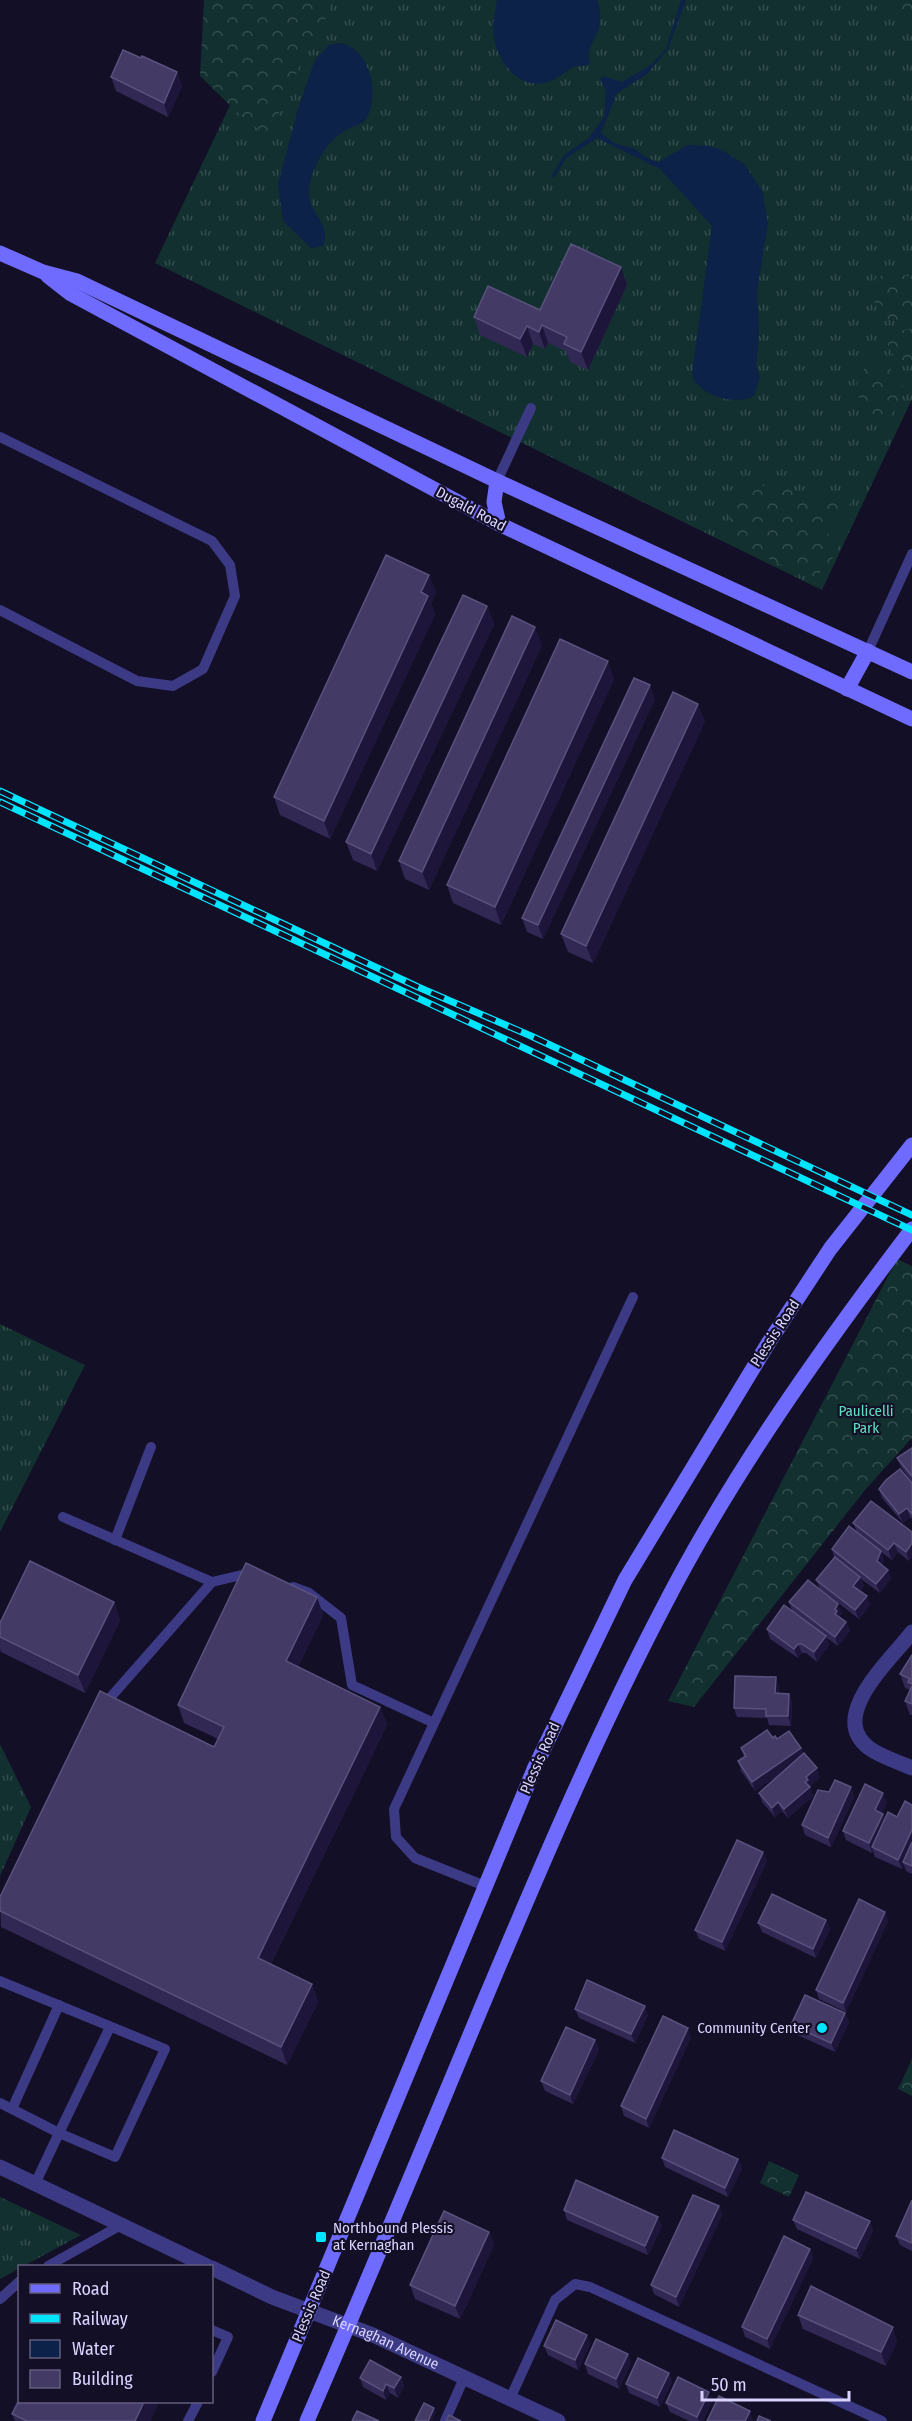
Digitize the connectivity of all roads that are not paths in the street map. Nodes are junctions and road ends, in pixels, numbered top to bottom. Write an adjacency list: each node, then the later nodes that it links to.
1 (0, 253): 2 (main road, Dugald Road)
2 (43, 273): 5 (main road, Dugald Road); 6 (main road, Dugald Road)
3 (531, 408): 5 (lane)
4 (0, 437): 8 (lane)
5 (497, 481): 6 (main road); 9 (main road, Dugald Road)
6 (499, 524): 11 (main road, Dugald Road)
7 (912, 554): 9 (lane)
8 (0, 610)
9 (867, 651): 10 (main road, Dugald Road); 11 (main road)
10 (912, 672)
11 (847, 689): 12 (main road, Dugald Road)
12 (912, 719)
13 (912, 1145): 24 (main road, Plessis Road)
14 (912, 1229): 40 (main road)
15 (633, 1297): 22 (lane)
16 (151, 1446): 18 (lane)
17 (63, 1517): 18 (lane)
18 (115, 1540): 19 (lane)
19 (212, 1582): 21 (lane); 22 (lane)
20 (912, 1632): 23 (street)
21 (91, 1720)
22 (434, 1723): 24 (lane)
23 (912, 1768)
24 (485, 1886): 39 (main road, Plessis Road)
25 (0, 1981): 26 (lane)
26 (59, 2005): 27 (lane); 29 (lane)
27 (110, 2027): 30 (lane); 30 (lane)
28 (0, 2103): 29 (lane)
29 (12, 2109): 30 (lane)
30 (59, 2133): 32 (lane)
31 (0, 2168): 32 (street, Kernaghan Avenue)
32 (35, 2184): 33 (street, Kernaghan Avenue)
33 (121, 2225): 34 (lane); 35 (street, Kernaghan Avenue)
34 (50, 2265)
35 (205, 2265)
36 (213, 2269): 39 (street, Kernaghan Avenue)
37 (18, 2283): 38 (lane)
38 (0, 2299)
39 (308, 2312): 40 (street, Kernaghan Avenue); 47 (main road, Plessis Road)
40 (348, 2326): 43 (street, Kernaghan Avenue); 48 (main road)
41 (213, 2330): 42 (lane)
42 (213, 2370)
43 (464, 2378): 44 (street, Kernaghan Avenue); 49 (lane)
44 (510, 2399): 50 (street, Kernaghan Avenue); 51 (lane)
45 (197, 2403): 46 (lane)
46 (188, 2421)
47 (263, 2421)
48 (307, 2421)
49 (445, 2421)
50 (558, 2421)
51 (882, 2421)

